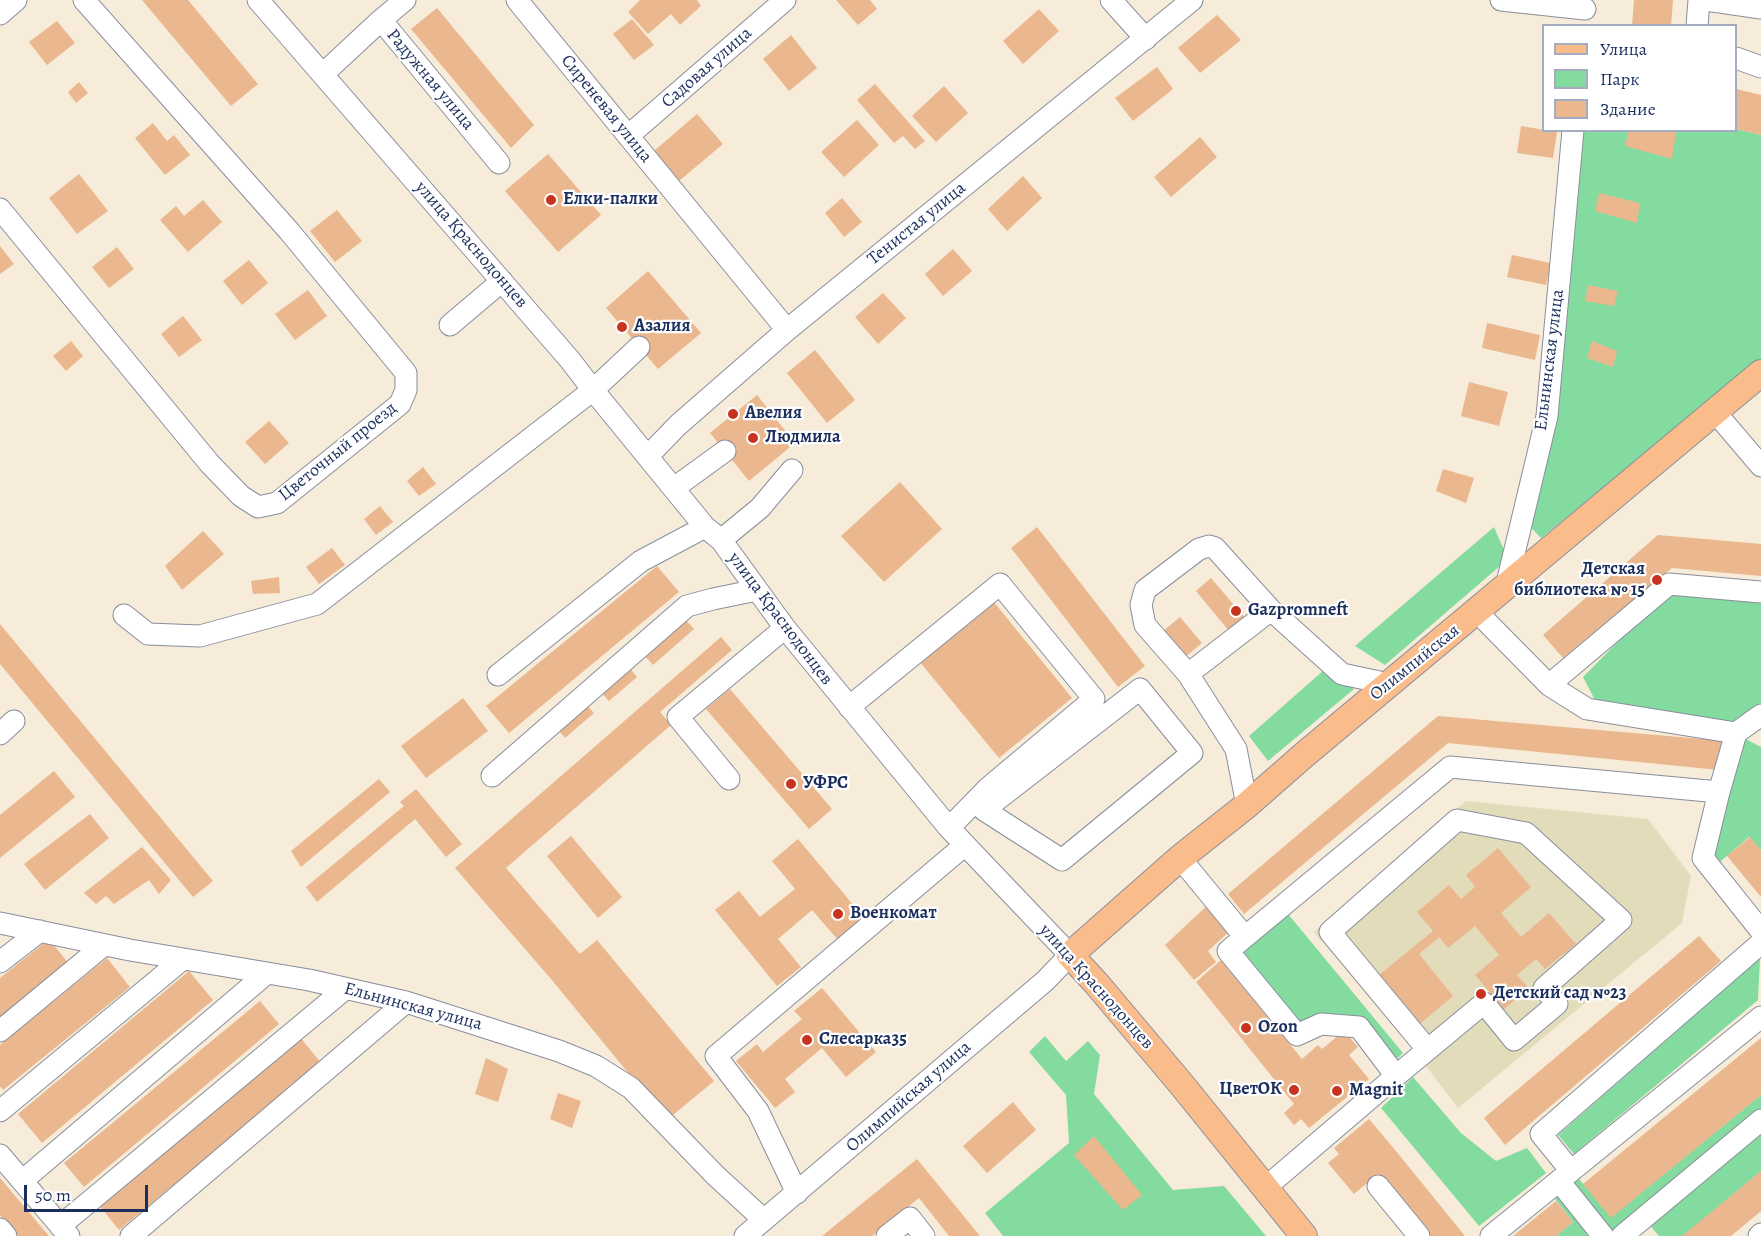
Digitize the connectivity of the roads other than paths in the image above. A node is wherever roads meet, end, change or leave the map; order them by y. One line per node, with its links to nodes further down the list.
1 (16, 0): 14 (street)
2 (84, 0): 24 (street, Цветочный проезд)
3 (258, 0): 20 (street, улица Краснодонцев)
4 (405, 0): 15 (street, Радужная улица)
5 (517, 0): 22 (street, Сиреневая улица)
6 (785, 0): 22 (street, Садовая улица)
7 (1111, 0): 17 (street)
8 (1192, 0): 17 (street, Тенистая улица)
9 (1501, 0): 13 (street)
10 (1699, 0): 16 (street)
11 (1706, 0): 12 (street)
12 (1761, 8)
13 (1585, 12)
14 (0, 14)
15 (381, 20): 20 (street); 23 (street, Радужная улица)
16 (1697, 24)
17 (1146, 39): 27 (street, Тенистая улица)
18 (1737, 58): 19 (street)
19 (1761, 67)
20 (323, 74): 25 (street, улица Краснодонцев)
21 (1573, 132): 38 (street, Ельнинская улица)
22 (628, 136): 27 (street, Сиреневая улица)
23 (500, 163)
24 (0, 209)
25 (502, 281): 26 (street); 30 (street, улица Краснодонцев)
26 (450, 325)
27 (787, 330): 33 (street, Тенистая улица)
28 (639, 347): 30 (street)
29 (1761, 373): 31 (main road, Олимпийская)
30 (592, 390): 33 (street, улица Краснодонцев); 43 (street)
31 (1715, 412): 34 (street); 38 (main road, Олимпийская)
32 (725, 451): 36 (street)
33 (648, 456): 36 (street, улица Краснодонцев)
34 (1761, 466)
35 (792, 470): 37 (street)
36 (674, 488): 37 (street, улица Краснодонцев)
37 (713, 533): 39 (street, улица Краснодонцев); 46 (street)
38 (1506, 587): 42 (main road, Олимпийская)
39 (757, 590): 44 (street, улица Краснодонцев); 52 (street)
40 (1761, 592): 48 (street)
41 (1271, 610): 45 (street); 45 (street); 47 (street)
42 (1477, 612): 47 (main road, Олимпийская); 48 (street)
43 (124, 615)
44 (785, 628): 49 (street, улица Краснодонцев); 53 (street)
45 (1188, 674): 55 (street)
46 (498, 675)
47 (1389, 684): 55 (main road, Олимпийская)
48 (1549, 685): 51 (street)
49 (849, 708): 57 (street, улица Краснодонцев); 57 (street)
50 (1761, 715): 51 (street)
51 (1736, 733): 54 (street)
52 (492, 776)
53 (729, 779)
54 (1719, 792): 62 (street); 63 (street)
55 (1247, 805): 59 (main road, Олимпийская)
56 (984, 810): 56 (street)
57 (949, 828): 58 (street, улица Краснодонцев)
58 (965, 845): 66 (street, улица Краснодонцев); 83 (street)
59 (1180, 858): 63 (street); 66 (main road, Олимпийская)
60 (0, 922): 61 (street, Ельнинская улица)
61 (40, 931): 65 (street, Ельнинская улица); 68 (street)
62 (1761, 931)
63 (1245, 937): 75 (street)
64 (1761, 943): 79 (street)
65 (104, 945): 67 (street, Ельнинская улица); 73 (street)
66 (1070, 956): 82 (main road, улица Краснодонцев); 83 (street, Олимпийская улица)
67 (183, 959): 69 (street, Ельнинская улица); 76 (street)
68 (0, 962)
69 (267, 973): 70 (street, Ельнинская улица); 80 (street)
70 (345, 989): 71 (street, Ельнинская улица); 87 (street)
71 (406, 1002): 84 (street, Ельнинская улица); 89 (street)
72 (1761, 1017): 79 (street)
73 (0, 1031)
74 (1427, 1050): 74 (street); 75 (street)
75 (1396, 1076): 82 (street)
76 (0, 1111)
77 (1761, 1120): 85 (street)
78 (0, 1155): 80 (street)
79 (1565, 1176): 95 (street); 96 (street)
80 (22, 1181): 87 (street)
81 (1378, 1186): 94 (street)
82 (1265, 1188): 93 (main road, улица Краснодонцев)
83 (797, 1193): 84 (street, Олимпийская улица)
84 (764, 1220): 90 (street, Олимпийская улица)
85 (1648, 1228): 97 (street)
86 (0, 1229): 88 (street)
87 (65, 1231)
88 (6, 1236)
89 (131, 1236)
90 (745, 1236)
91 (887, 1236): 92 (street)
92 (924, 1236)
93 (1304, 1236)
94 (1419, 1236)
95 (1491, 1236)
96 (1603, 1236)
97 (1622, 1236)

